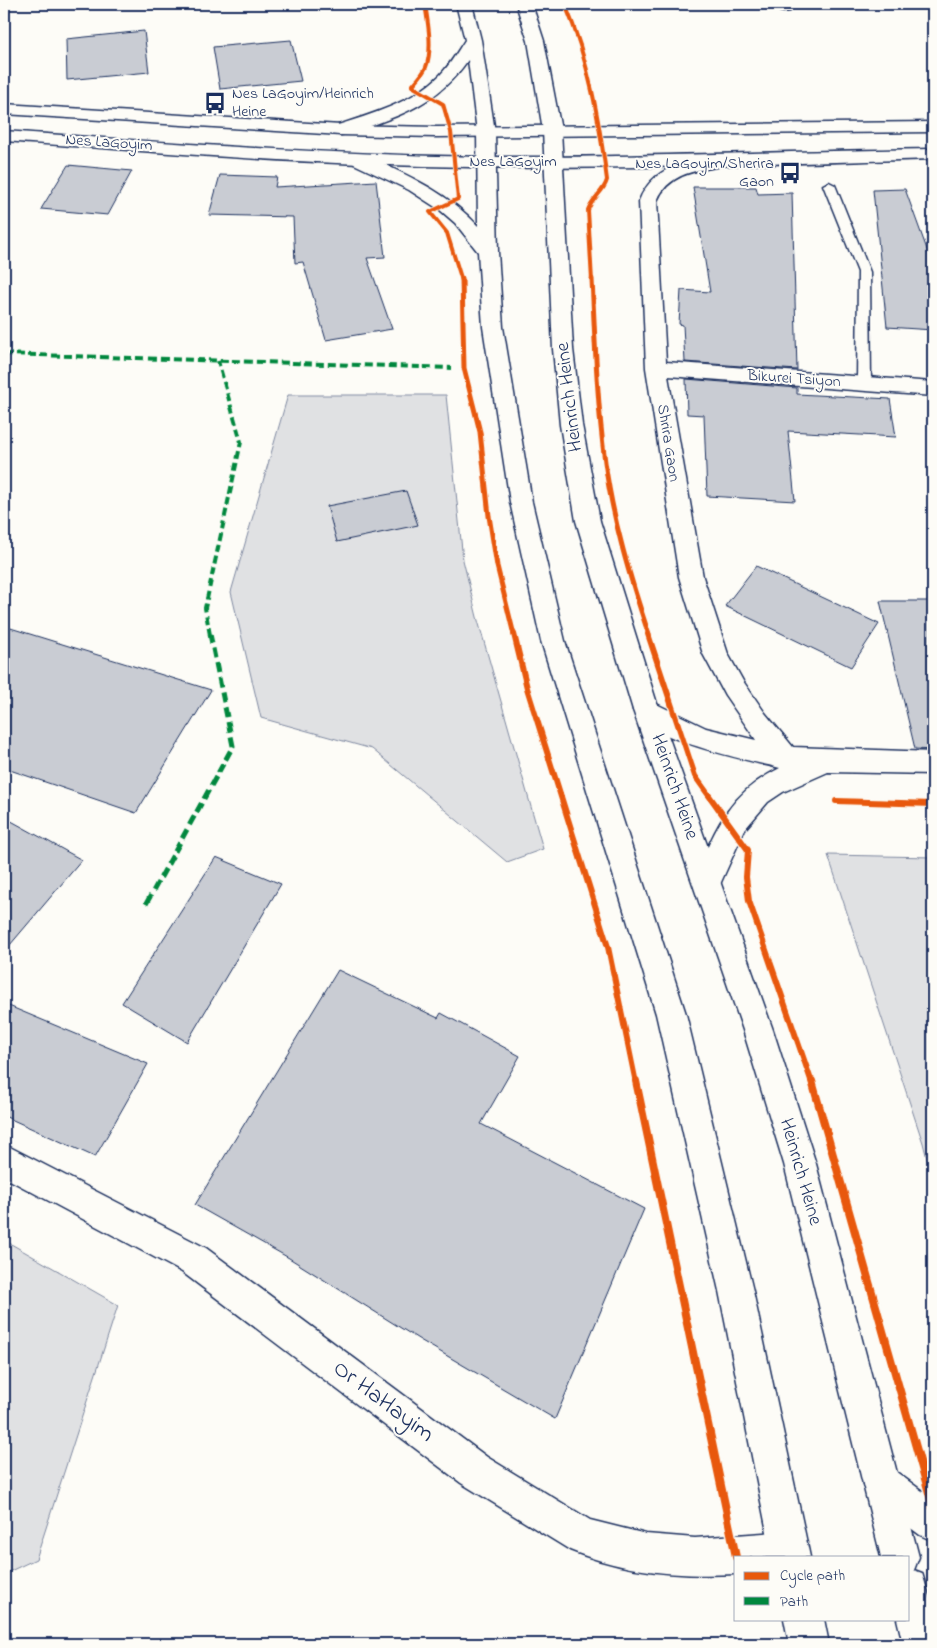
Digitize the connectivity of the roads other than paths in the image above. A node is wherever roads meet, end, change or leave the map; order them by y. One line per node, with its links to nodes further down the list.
1 (464, 4): 3 (street)
2 (524, 4): 7 (street, Heinrich Heine)
3 (473, 40): 6 (street); 8 (street)
4 (4, 109): 6 (street, Nes LaGoyim)
5 (933, 127): 7 (street, Nes LaGoyim)
6 (342, 130): 8 (street, Nes LaGoyim)
7 (552, 130): 8 (street, Nes LaGoyim); 14 (street, Heinrich Heine)
8 (486, 132): 13 (street)
9 (4, 136): 12 (street, Nes LaGoyim)
10 (933, 154): 11 (street, Nes LaGoyim)
11 (731, 159): 14 (street, Nes LaGoyim); 17 (street, Shrira Gaon)
12 (360, 160): 13 (street, Nes LaGoyim); 16 (street)
13 (487, 162): 14 (street, Nes LaGoyim); 16 (street)
14 (555, 162): 20 (street, Heinrich Heine)
15 (829, 185): 18 (lane)
16 (488, 252): 28 (street)
17 (656, 368): 18 (street, Bikurei Tsiyon); 21 (street, Shrira Gaon)
18 (864, 384): 19 (street, Bikurei Tsiyon)
19 (933, 389)
20 (646, 710): 21 (street); 24 (street, Heinrich Heine)
21 (786, 758): 22 (street)
22 (825, 761): 23 (street); 24 (street)
23 (933, 763)
24 (707, 882): 26 (street, Heinrich Heine)
25 (4, 1160): 28 (street, Or HaHayim)
26 (882, 1484): 27 (street); 29 (street, Heinrich Heine)
27 (933, 1522)
28 (790, 1553)
29 (900, 1556)
30 (910, 1595): 33 (street)
31 (804, 1620): 32 (street)
32 (809, 1644)
33 (923, 1644)

